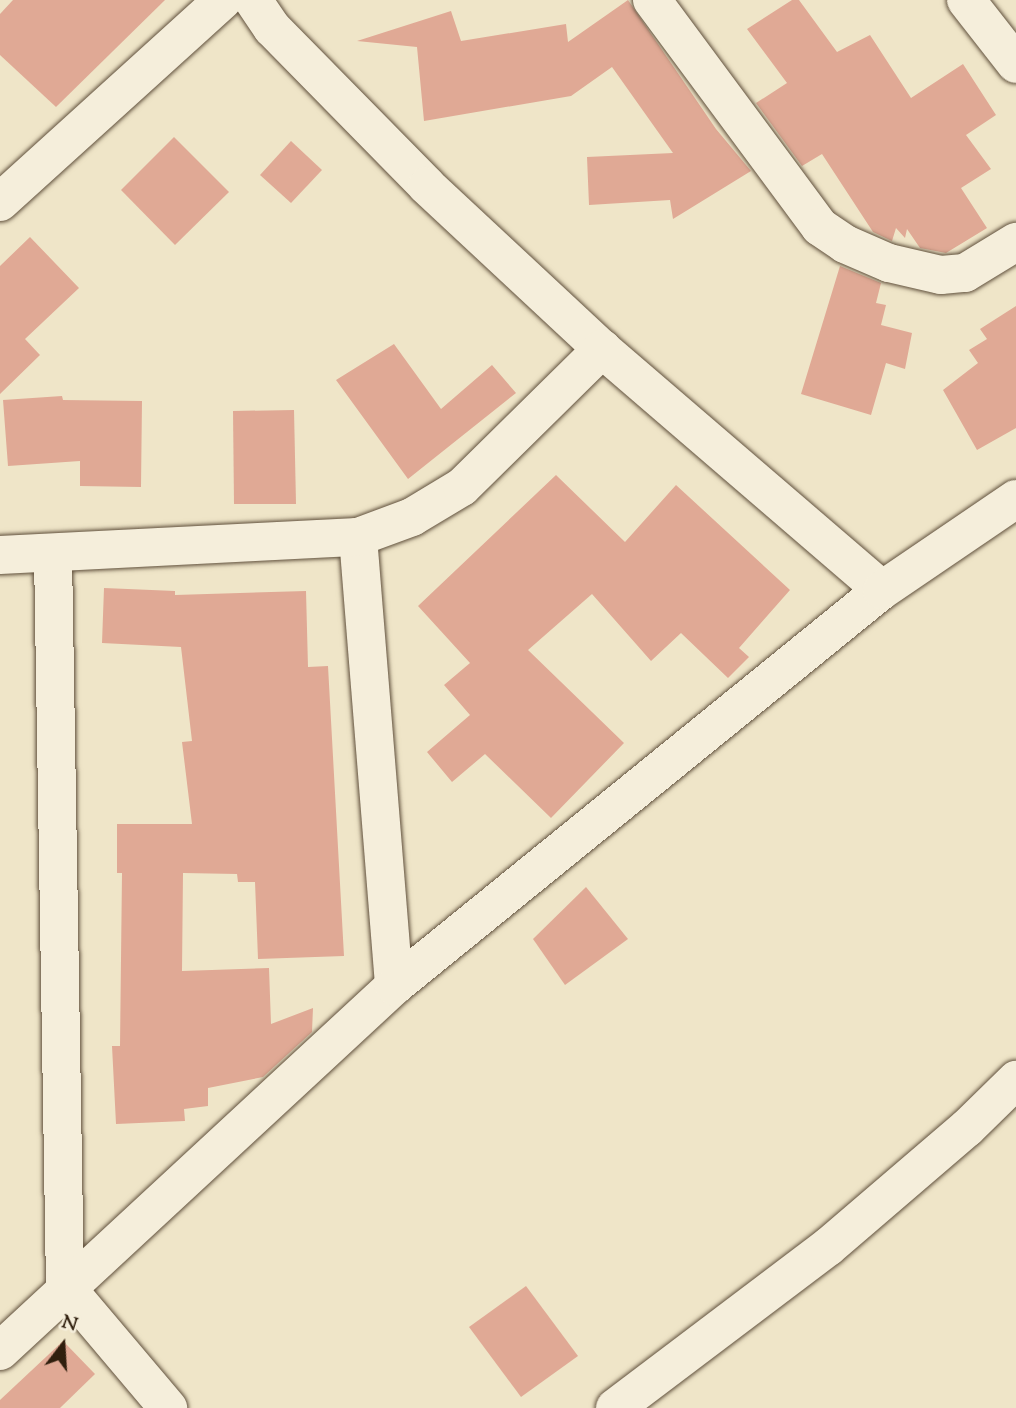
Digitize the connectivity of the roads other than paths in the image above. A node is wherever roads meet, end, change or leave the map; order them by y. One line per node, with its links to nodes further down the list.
1 (223, 0): 6 (street)
2 (253, 0): 8 (street)
3 (652, 0): 7 (street)
4 (966, 0): 5 (street)
5 (1016, 64)
6 (0, 202)
7 (1016, 242)
8 (602, 349): 10 (street); 13 (street)
9 (1016, 499): 13 (street)
10 (358, 537): 11 (street); 14 (street)
11 (54, 554): 12 (street); 16 (street)
12 (0, 555)
13 (882, 590): 14 (street)
14 (394, 986): 16 (street)
15 (1016, 1080): 19 (street)
16 (65, 1286): 17 (street); 18 (street)
17 (0, 1351)
18 (169, 1408)
19 (615, 1408)

